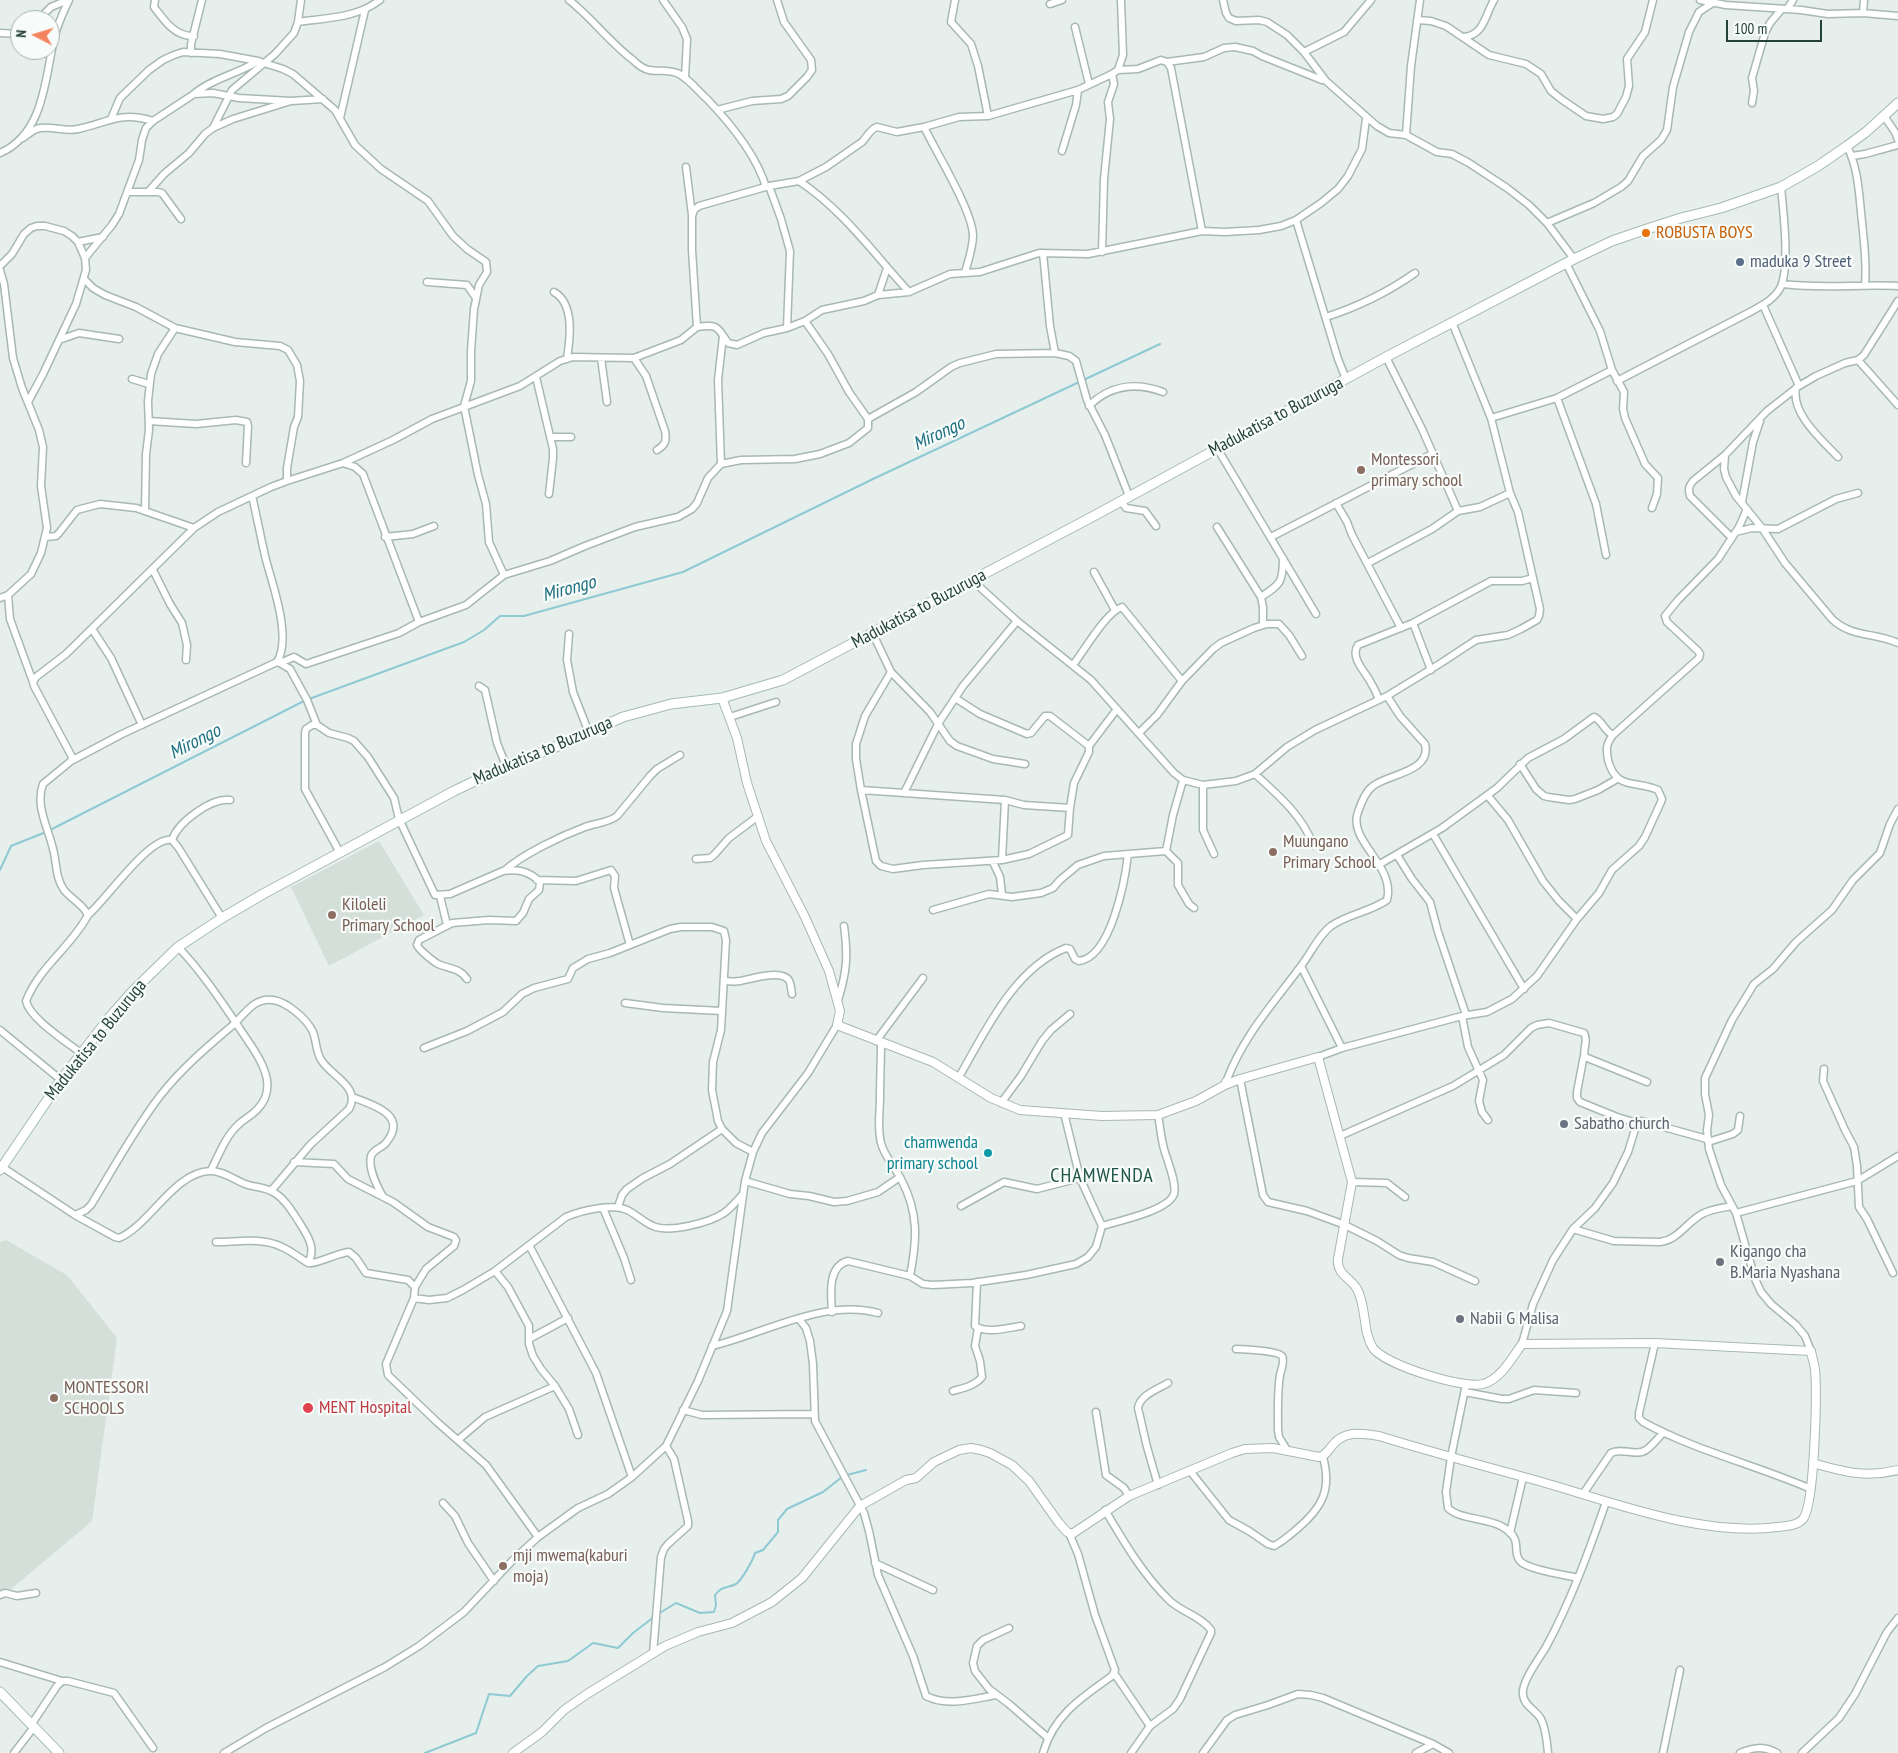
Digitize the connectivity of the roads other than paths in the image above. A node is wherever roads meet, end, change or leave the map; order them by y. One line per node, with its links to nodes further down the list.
1 (69, 0): 23 (street); 58 (street)
2 (155, 0): 30 (street)
3 (202, 0): 30 (street)
4 (301, 0): 28 (street)
5 (380, 0): 24 (street)
6 (569, 0): 38 (street)
7 (663, 0): 38 (street)
8 (777, 0): 48 (street)
9 (955, 0): 49 (street)
10 (1062, 0): 20 (street)
11 (1121, 0): 37 (street)
12 (1223, 0): 32 (street)
13 (1372, 0): 32 (street)
14 (1420, 0): 27 (street)
15 (1494, 0): 31 (street)
16 (1653, 0): 31 (street)
17 (1700, 0): 21 (street)
18 (1793, 0): 22 (street)
19 (1864, 0): 25 (street)
20 (1050, 4)
21 (1711, 4): 22 (street); 74 (street)
22 (1784, 9): 25 (street); 46 (street)
23 (48, 10)
24 (365, 10): 28 (street); 51 (street)
25 (1863, 12): 26 (street)
26 (1898, 16)
27 (1417, 20): 31 (street); 57 (street)
28 (298, 22): 36 (street)
29 (1075, 28): 40 (street)
30 (194, 36): 33 (street)
31 (1463, 38)
32 (1304, 52): 39 (street)
33 (191, 53): 34 (street); 52 (street)
34 (258, 61): 36 (street); 42 (street)
35 (1168, 62): 37 (street); 39 (street); 75 (street)
36 (265, 64): 43 (street); 44 (street)
37 (1115, 72): 40 (street); 78 (street)
38 (685, 78): 48 (street)
39 (1326, 81): 53 (street)
40 (1089, 84): 41 (street)
41 (1078, 90): 49 (street); 62 (street)
42 (194, 94): 43 (street); 54 (street)
43 (229, 97): 45 (street); 56 (street)
44 (323, 99): 45 (street); 51 (street)
45 (291, 101): 56 (street)
46 (1752, 103)
47 (1898, 103): 50 (main road, Madukatisa to Buzuruga)
48 (718, 110): 67 (street)
49 (988, 116): 55 (street)
50 (1884, 116): 59 (street); 61 (main road, Madukatisa to Buzuruga)
51 (340, 118): 95 (street)
52 (111, 119): 54 (street); 58 (street)
53 (1366, 119): 57 (street); 73 (street)
54 (153, 121): 69 (street)
55 (924, 127): 66 (street); 85 (street)
56 (213, 128): 70 (street)
57 (1406, 135): 74 (street)
58 (20, 139): 63 (street)
59 (1898, 140)
60 (1898, 145): 64 (street)
61 (1847, 146): 64 (street); 68 (main road, Madukatisa to Buzuruga)
62 (1062, 151)
63 (0, 152)
64 (1852, 156): 90 (street)
65 (686, 167): 71 (street)
66 (798, 181): 67 (street); 83 (street)
67 (768, 187): 71 (street); 103 (street)
68 (1780, 187): 81 (main road, Madukatisa to Buzuruga); 89 (street)
69 (128, 192): 70 (street); 76 (street)
70 (148, 192): 72 (street)
71 (692, 216): 101 (street)
72 (182, 219)
73 (1296, 220): 75 (street); 98 (street)
74 (1547, 223): 81 (street)
75 (1202, 231): 78 (street)
76 (103, 236): 77 (street); 80 (street)
77 (78, 242): 80 (street); 82 (street)
78 (1102, 252): 79 (street)
79 (1043, 253): 85 (street); 107 (street)
80 (86, 258): 87 (street)
81 (1570, 261): 100 (main road, Madukatisa to Buzuruga); 113 (street)
82 (0, 266)
83 (887, 268): 93 (street); 94 (street)
84 (0, 270): 122 (street)
85 (965, 273): 93 (street)
86 (1415, 273): 98 (street)
87 (84, 279): 102 (street); 106 (street)
88 (427, 282): 95 (street)
89 (1782, 284): 90 (street); 97 (street)
90 (1865, 285): 91 (street)
91 (1898, 286)
92 (554, 292): 111 (street)
93 (909, 292): 94 (street)
94 (878, 295): 99 (street)
95 (476, 299): 125 (street)
96 (1898, 301): 112 (street)
97 (1763, 305): 117 (street); 119 (street)
98 (1326, 317): 116 (street)
99 (805, 321): 103 (street); 129 (street)
100 (1452, 322): 108 (main road, Madukatisa to Buzuruga); 127 (street)
101 (697, 327): 104 (street); 110 (street)
102 (175, 328): 118 (street); 141 (street)
103 (787, 328): 104 (street)
104 (723, 336): 140 (street)
105 (119, 339): 106 (street)
106 (58, 340): 122 (street)
107 (1055, 353): 126 (street); 129 (street)
108 (1386, 357): 116 (main road, Madukatisa to Buzuruga); 135 (street)
109 (601, 358): 110 (street); 111 (street); 123 (street)
110 (634, 358): 134 (street)
111 (567, 359): 114 (street)
112 (1858, 360): 119 (street); 124 (street)
113 (1612, 370): 117 (street); 121 (street)
114 (536, 377): 125 (street); 131 (street)
115 (132, 379): 118 (street)
116 (1346, 379): 133 (main road, Madukatisa to Buzuruga)
117 (1617, 381): 149 (street)
118 (150, 384): 130 (street)
119 (1798, 387): 128 (street); 137 (street)
120 (1163, 392): 126 (street)
121 (1557, 398): 127 (street); 163 (street)
122 (28, 402): 159 (street)
123 (606, 402)
124 (1898, 405)
125 (464, 406): 139 (street); 168 (street)
126 (1089, 406): 146 (street)
127 (1492, 418): 142 (street)
128 (1761, 418): 136 (street); 147 (street)
129 (868, 419): 140 (street)
130 (149, 421): 138 (street); 151 (street)
131 (551, 437): 132 (street); 144 (street)
132 (571, 437)
133 (1217, 448): 146 (main road, Madukatisa to Buzuruga); 161 (street)
134 (657, 450)
135 (1432, 454): 148 (street); 152 (street)
136 (1725, 455): 147 (street); 162 (street)
137 (1838, 457)
138 (246, 463)
139 (343, 463): 141 (street); 160 (street)
140 (721, 464): 168 (street)
141 (287, 481): 145 (street)
142 (1510, 493): 152 (street); 169 (street)
143 (1858, 493): 157 (street)
144 (549, 494)
145 (252, 496): 156 (street); 187 (street)
146 (1125, 499): 154 (street); 170 (main road, Madukatisa to Buzuruga)
147 (1742, 502): 150 (street)
148 (1336, 503): 161 (street); 165 (street)
149 (1652, 508)
150 (1747, 509): 157 (street); 158 (street)
151 (145, 510): 156 (street); 159 (street)
152 (1458, 511): 165 (street)
153 (434, 526): 160 (street)
154 (1156, 526)
155 (1217, 527): 172 (street)
156 (194, 528): 166 (street)
157 (1762, 528): 158 (street); 184 (street)
158 (1736, 532): 162 (street)
159 (46, 537): 171 (street)
160 (385, 537): 177 (street)
161 (1271, 537): 164 (street)
162 (1732, 538): 206 (street)
163 (1606, 555)
164 (1283, 558): 172 (street); 175 (street)
165 (1368, 564): 180 (street)
166 (153, 570): 181 (street); 186 (street)
167 (1094, 572): 174 (street)
168 (504, 575): 177 (street)
169 (1533, 578): 178 (street); 189 (street)
170 (972, 580): 176 (street); 183 (main road, Madukatisa to Buzuruga)
171 (8, 595): 173 (street); 192 (street)
172 (1261, 596): 179 (street)
173 (0, 598)
174 (1116, 610): 188 (street); 191 (street)
175 (1316, 614)
176 (1017, 621): 188 (street); 196 (street)
177 (418, 622): 187 (street)
178 (1413, 623): 180 (street); 189 (street)
179 (1263, 625): 185 (street); 191 (street)
180 (1401, 628): 197 (street)
181 (92, 629): 192 (street); 203 (street)
182 (569, 634): 204 (street)
183 (873, 634): 190 (street); 195 (main road, Madukatisa to Buzuruga)
184 (1898, 643)
185 (1302, 656)
186 (186, 660)
187 (278, 663): 202 (street); 203 (street)
188 (1072, 666): 199 (street)
189 (1431, 670): 194 (street)
190 (891, 672): 201 (street); 217 (street)
191 (1182, 681): 205 (street)
192 (33, 682): 209 (street)
193 (479, 686): 212 (street)
194 (1387, 696): 197 (street); 237 (street)
195 (722, 698): 200 (street); 204 (main road, Madukatisa to Buzuruga)
196 (955, 698): 201 (street); 207 (street)
197 (1379, 700): 213 (street)
198 (776, 702): 200 (street)
199 (1117, 709): 205 (street); 207 (street)
200 (730, 717): 224 (street)
201 (938, 724): 210 (street); 218 (street)
202 (317, 725): 225 (street); 229 (street)
203 (142, 726): 209 (street)
204 (589, 733): 212 (main road, Madukatisa to Buzuruga)
205 (1139, 733): 215 (street)
206 (1613, 735): 211 (street); 214 (street)
207 (1089, 746): 222 (street)
208 (680, 755): 238 (street)
209 (72, 761): 244 (street)
210 (1025, 764)
211 (1520, 764): 214 (street); 219 (street)
212 (506, 766): 225 (main road, Madukatisa to Buzuruga)
213 (1255, 774): 216 (street); 228 (street)
214 (1618, 779): 246 (street)
215 (1183, 780): 216 (street); 230 (street)
216 (1203, 785): 232 (street)
217 (861, 790): 218 (street); 236 (street)
218 (904, 793): 221 (street)
219 (1488, 796): 226 (street); 246 (street)
220 (230, 800): 227 (street)
221 (1005, 800): 222 (street); 235 (street)
222 (1070, 808): 235 (street)
223 (1898, 809): 287 (street)
224 (757, 817): 234 (street); 257 (street)
225 (399, 819): 229 (main road, Madukatisa to Buzuruga); 241 (street)
226 (1434, 834): 233 (street); 255 (street)
227 (172, 840): 244 (street); 245 (street)
228 (1313, 845)
229 (340, 851): 245 (main road, Madukatisa to Buzuruga)
230 (1166, 851): 231 (street); 242 (street)
231 (1128, 854): 240 (street); 273 (street)
232 (1214, 854)
233 (1397, 855): 237 (street); 261 (street)
234 (696, 860)
235 (1002, 860): 236 (street)
236 (993, 862): 240 (street)
237 (1380, 864): 251 (street)
238 (503, 872): 239 (street); 241 (street)
239 (537, 880): 247 (street); 249 (street)
240 (1002, 894): 243 (street)
241 (440, 896): 247 (street)
242 (1194, 908)
243 (933, 910)
244 (88, 915): 268 (street)
245 (222, 918): 250 (main road, Madukatisa to Buzuruga)
246 (1577, 919): 255 (street)
247 (447, 925): 253 (street)
248 (844, 926): 257 (street)
249 (630, 945): 254 (street); 266 (street)
250 (178, 947): 262 (street); 268 (main road, Madukatisa to Buzuruga)
251 (1301, 966): 267 (street); 277 (street)
252 (923, 978): 265 (street)
253 (467, 979)
254 (724, 981): 256 (street); 259 (street)
255 (1524, 989): 261 (street)
256 (792, 994)
257 (838, 1000): 263 (street)
258 (625, 1003): 259 (street)
259 (722, 1011): 285 (street)
260 (1070, 1014): 279 (street)
261 (1464, 1016): 267 (street); 272 (street)
262 (235, 1022): 278 (street); 292 (street); 307 (street)
263 (837, 1025): 265 (street); 288 (street)
264 (0, 1030): 275 (street)
265 (879, 1042): 273 (street); 293 (street)
266 (424, 1048)
267 (1342, 1048): 270 (street)
268 (82, 1054): 275 (main road, Madukatisa to Buzuruga)
269 (1584, 1055): 272 (street); 276 (street); 284 (street)
270 (1318, 1057): 274 (street); 286 (street)
271 (1824, 1069): 295 (street)
272 (1479, 1071): 283 (street); 286 (street)
273 (959, 1077): 279 (street)
274 (1240, 1079): 277 (street); 308 (street)
275 (61, 1080): 291 (main road, Madukatisa to Buzuruga)
276 (1647, 1082)
277 (1226, 1083): 281 (street)
278 (352, 1097): 290 (street); 300 (street)
279 (1001, 1103): 280 (street)
280 (1064, 1113): 281 (street); 294 (street)
281 (1158, 1115): 309 (street)
282 (1740, 1116): 287 (street)
283 (1488, 1120)
284 (1637, 1123): 287 (street); 310 (street)
285 (722, 1130): 288 (street); 304 (street)
286 (1340, 1136): 297 (street)
287 (1708, 1141): 303 (street)
288 (753, 1152): 296 (street)
289 (1898, 1156): 295 (street)
290 (294, 1162): 298 (street); 300 (street)
291 (1, 1168): 307 (street)
292 (210, 1170): 298 (street); 307 (street)
293 (900, 1177): 296 (street); 316 (street)
294 (1080, 1178): 302 (street); 309 (street)
295 (1857, 1180): 306 (street); 315 (street)
296 (745, 1181): 299 (street)
297 (1352, 1182): 301 (street); 308 (street)
298 (271, 1191): 313 (street)
299 (744, 1194): 304 (street); 331 (street)
300 (383, 1197): 320 (street)
301 (1405, 1197)
302 (961, 1206)
303 (1732, 1206): 306 (street); 310 (street)
304 (618, 1207): 305 (street)
305 (603, 1208): 312 (street); 317 (street)
306 (1736, 1213): 333 (street)
307 (75, 1215)
308 (1345, 1225): 318 (street); 336 (street)
309 (1102, 1226): 319 (street)
310 (1574, 1229): 330 (street)
311 (216, 1242): 313 (street)
312 (529, 1245): 314 (street); 324 (street)
313 (308, 1263): 320 (street)
314 (495, 1271): 321 (street); 328 (street)
315 (1892, 1274)
316 (910, 1276): 319 (street); 322 (street)
317 (631, 1280)
318 (1475, 1281)
319 (977, 1282): 327 (street)
320 (415, 1287): 321 (street)
321 (414, 1298): 344 (street)
322 (832, 1312): 323 (street); 325 (street)
323 (878, 1313)
324 (568, 1318): 328 (street); 352 (street)
325 (800, 1319): 331 (street); 341 (street)
326 (1021, 1326): 327 (street)
327 (978, 1328): 337 (street)
328 (529, 1339): 335 (street)
329 (1655, 1342): 330 (street); 333 (street); 342 (street)
330 (1522, 1344): 336 (street)
331 (712, 1346): 339 (street)
332 (1236, 1348): 346 (street)
333 (1811, 1351): 349 (street)
334 (1168, 1383): 354 (street)
335 (555, 1386): 343 (street); 344 (street)
336 (1466, 1388): 338 (street); 348 (street)
337 (953, 1391)
338 (1576, 1393)
339 (683, 1410): 341 (street); 345 (street)
340 (1096, 1412): 357 (street)
341 (814, 1414): 360 (street)
342 (1663, 1433): 355 (street); 356 (street)
343 (578, 1435)
344 (458, 1440): 364 (street)
345 (666, 1446): 352 (street); 373 (street)
346 (1287, 1450): 347 (street); 351 (street)
347 (1323, 1457): 348 (street); 351 (street)
348 (1451, 1458): 353 (street); 362 (street)
349 (1813, 1463): 350 (street); 355 (street)
350 (1898, 1470)
351 (1190, 1471): 354 (street)
352 (632, 1477): 364 (street)
353 (1523, 1477): 356 (street); 362 (street)
354 (1158, 1485): 357 (street)
355 (1811, 1489): 358 (street)
356 (1583, 1494): 358 (street)
357 (1129, 1496): 361 (street)
358 (1606, 1502): 366 (street)
359 (443, 1503): 367 (street)
360 (860, 1506): 363 (street); 365 (street); 373 (street)
361 (1105, 1510): 363 (street); 381 (street)
362 (1510, 1532): 366 (street)
363 (1069, 1533): 376 (street)
364 (538, 1537): 367 (street)
365 (875, 1563): 368 (street); 379 (street)
366 (1578, 1578): 394 (street)
367 (494, 1581): 387 (street)
368 (933, 1590)
369 (36, 1593): 370 (street)
370 (0, 1595)
371 (1898, 1618): 398 (street)
372 (1009, 1628): 379 (street)
373 (653, 1654): 388 (street)
374 (0, 1662): 377 (street)
375 (1680, 1670): 395 (street)
376 (1114, 1674): 381 (street); 382 (street)
377 (62, 1681): 380 (street); 384 (street)
378 (0, 1692): 380 (main road)
379 (996, 1695): 382 (street)
380 (32, 1726): 385 (street); 386 (main road)
381 (1150, 1726): 390 (street)
382 (1047, 1737): 389 (street)
383 (1433, 1744): 391 (street); 392 (street); 393 (street)
384 (153, 1748)
385 (14, 1753)
386 (59, 1753)
387 (224, 1753)
388 (513, 1753)
389 (1043, 1753)
390 (1131, 1753)
391 (1203, 1753)
392 (1416, 1753)
393 (1449, 1753)
394 (1548, 1753)
395 (1663, 1753)
396 (1740, 1753): 397 (street)
397 (1777, 1753)
398 (1802, 1753)

